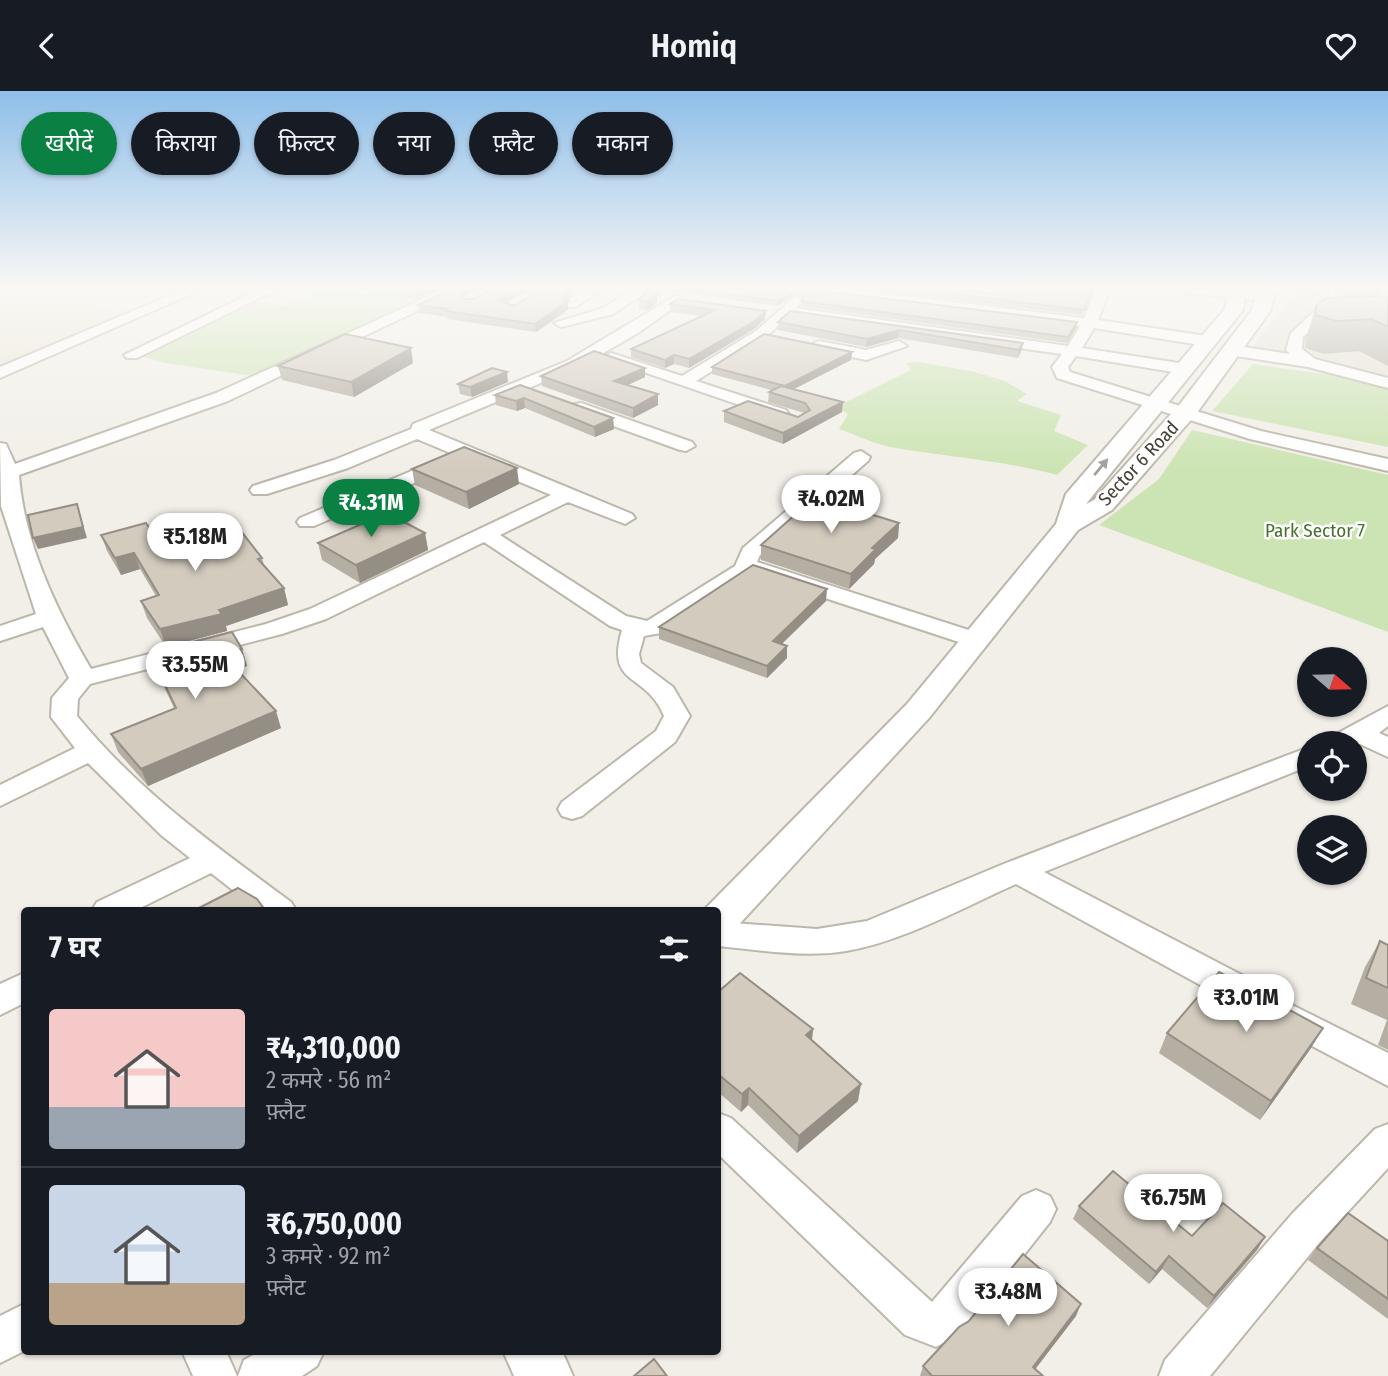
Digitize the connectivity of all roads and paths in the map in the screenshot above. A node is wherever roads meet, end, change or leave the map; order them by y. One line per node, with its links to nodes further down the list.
1 (56, 349): 17 (street)
2 (145, 349): 14 (street)
3 (326, 349): 30 (street)
4 (601, 349): 13 (street)
5 (743, 349): 18 (street)
6 (835, 349): 7 (street)
7 (891, 349)
8 (1061, 349): 12 (street)
9 (1201, 349): 16 (street, Sector 6 Road)
10 (1295, 349): 15 (street)
11 (1230, 350): 15 (street); 22 (street, Sector 6 Road)
12 (1074, 351): 16 (street); 21 (street)
13 (594, 353): 18 (street); 20 (street)
14 (132, 355)
15 (1309, 362): 19 (street)
16 (1185, 369): 21 (street, Sector 6 Road)
17 (0, 373)
18 (685, 381): 23 (street)
19 (1388, 383)
20 (523, 387): 24 (street); 25 (street)
21 (1156, 401): 22 (street); 36 (street, Sector 6 Road, one-way to 21)
22 (1185, 412): 29 (street); 36 (street, Sector 6 Road)
23 (798, 420)
24 (419, 432): 27 (street); 31 (street)
25 (686, 446)
26 (0, 448): 30 (street)
27 (466, 453): 32 (street); 35 (street)
28 (861, 457): 38 (street)
29 (1388, 465)
30 (9, 472): 33 (street)
31 (260, 490)
32 (568, 494): 34 (street); 37 (street)
33 (5, 508): 39 (street)
34 (625, 518)
35 (307, 522)
36 (1069, 525): 42 (street)
37 (485, 534): 40 (street); 43 (street)
38 (748, 568): 40 (street); 42 (street)
39 (49, 617): 41 (street); 43 (street)
40 (634, 628): 51 (street)
41 (0, 634)
42 (976, 640): 56 (street)
43 (81, 679): 48 (street)
44 (1388, 714): 45 (street)
45 (1361, 731)
46 (1367, 743): 47 (street)
47 (1388, 748)
48 (91, 751): 50 (street); 52 (street)
49 (1297, 761): 53 (street)
50 (0, 797)
51 (572, 809)
52 (214, 859): 54 (street); 55 (street)
53 (1017, 870): 57 (street); 60 (street)
54 (114, 907)
55 (276, 907)
56 (721, 918)
57 (721, 935)
58 (21, 988): 59 (street)
59 (0, 1001)
60 (1388, 1071)
61 (721, 1134): 63 (street)
62 (1388, 1141): 72 (street)
63 (1036, 1209)
64 (21, 1328): 65 (street)
65 (0, 1341)
66 (206, 1355): 69 (street)
67 (295, 1355): 70 (street)
68 (533, 1355): 71 (street)
69 (215, 1376)
70 (260, 1376)
71 (545, 1376)
72 (1181, 1376)

